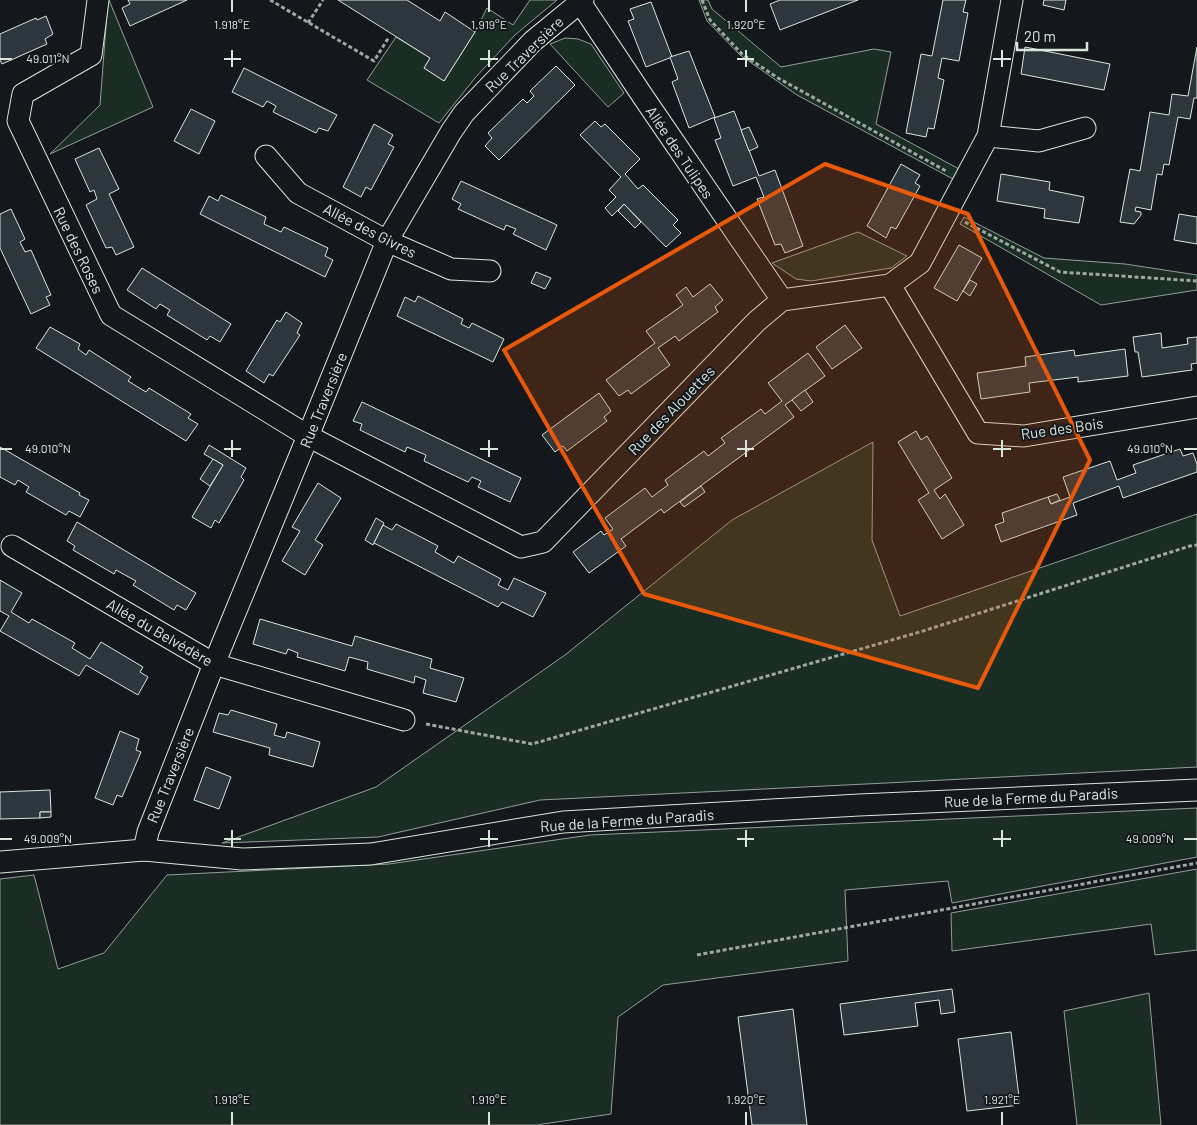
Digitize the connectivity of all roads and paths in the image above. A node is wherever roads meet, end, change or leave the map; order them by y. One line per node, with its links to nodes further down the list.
1 (98, 0): 20 (street, Rue des Roses)
2 (270, 0): 7 (path)
3 (323, 0): 7 (path)
4 (702, 0): 12 (path)
5 (1012, 0): 10 (street)
6 (581, 1): 14 (street, Rue Traversière); 18 (street, Allée des Tulipes)
7 (308, 23): 8 (path)
8 (389, 37)
9 (1085, 128): 10 (street)
10 (988, 136): 12 (street)
11 (266, 156): 14 (street, Allée des Givres)
12 (964, 181): 13 (street)
13 (947, 213): 16 (path); 17 (street)
14 (387, 241): 15 (street, Allée des Givres); 20 (street, Rue Traversière)
15 (490, 271)
16 (1197, 281)
17 (890, 285): 18 (street); 19 (street, Rue des Bois)
18 (782, 300): 20 (street, Rue des Alouettes)
19 (1197, 407)
20 (308, 436): 23 (street, Rue Traversière)
21 (1197, 545): 24 (path)
22 (12, 546): 23 (street, Allée du Belvédère)
23 (214, 664): 24 (street, Allée du Belvédère); 26 (street, Rue Traversière)
24 (404, 720)
25 (1197, 790): 26 (street, Rue de la Ferme du Paradis)
26 (144, 850): 27 (street, Rue de la Ferme du Paradis)
27 (0, 862)
28 (1197, 863): 29 (path)
29 (697, 955)

